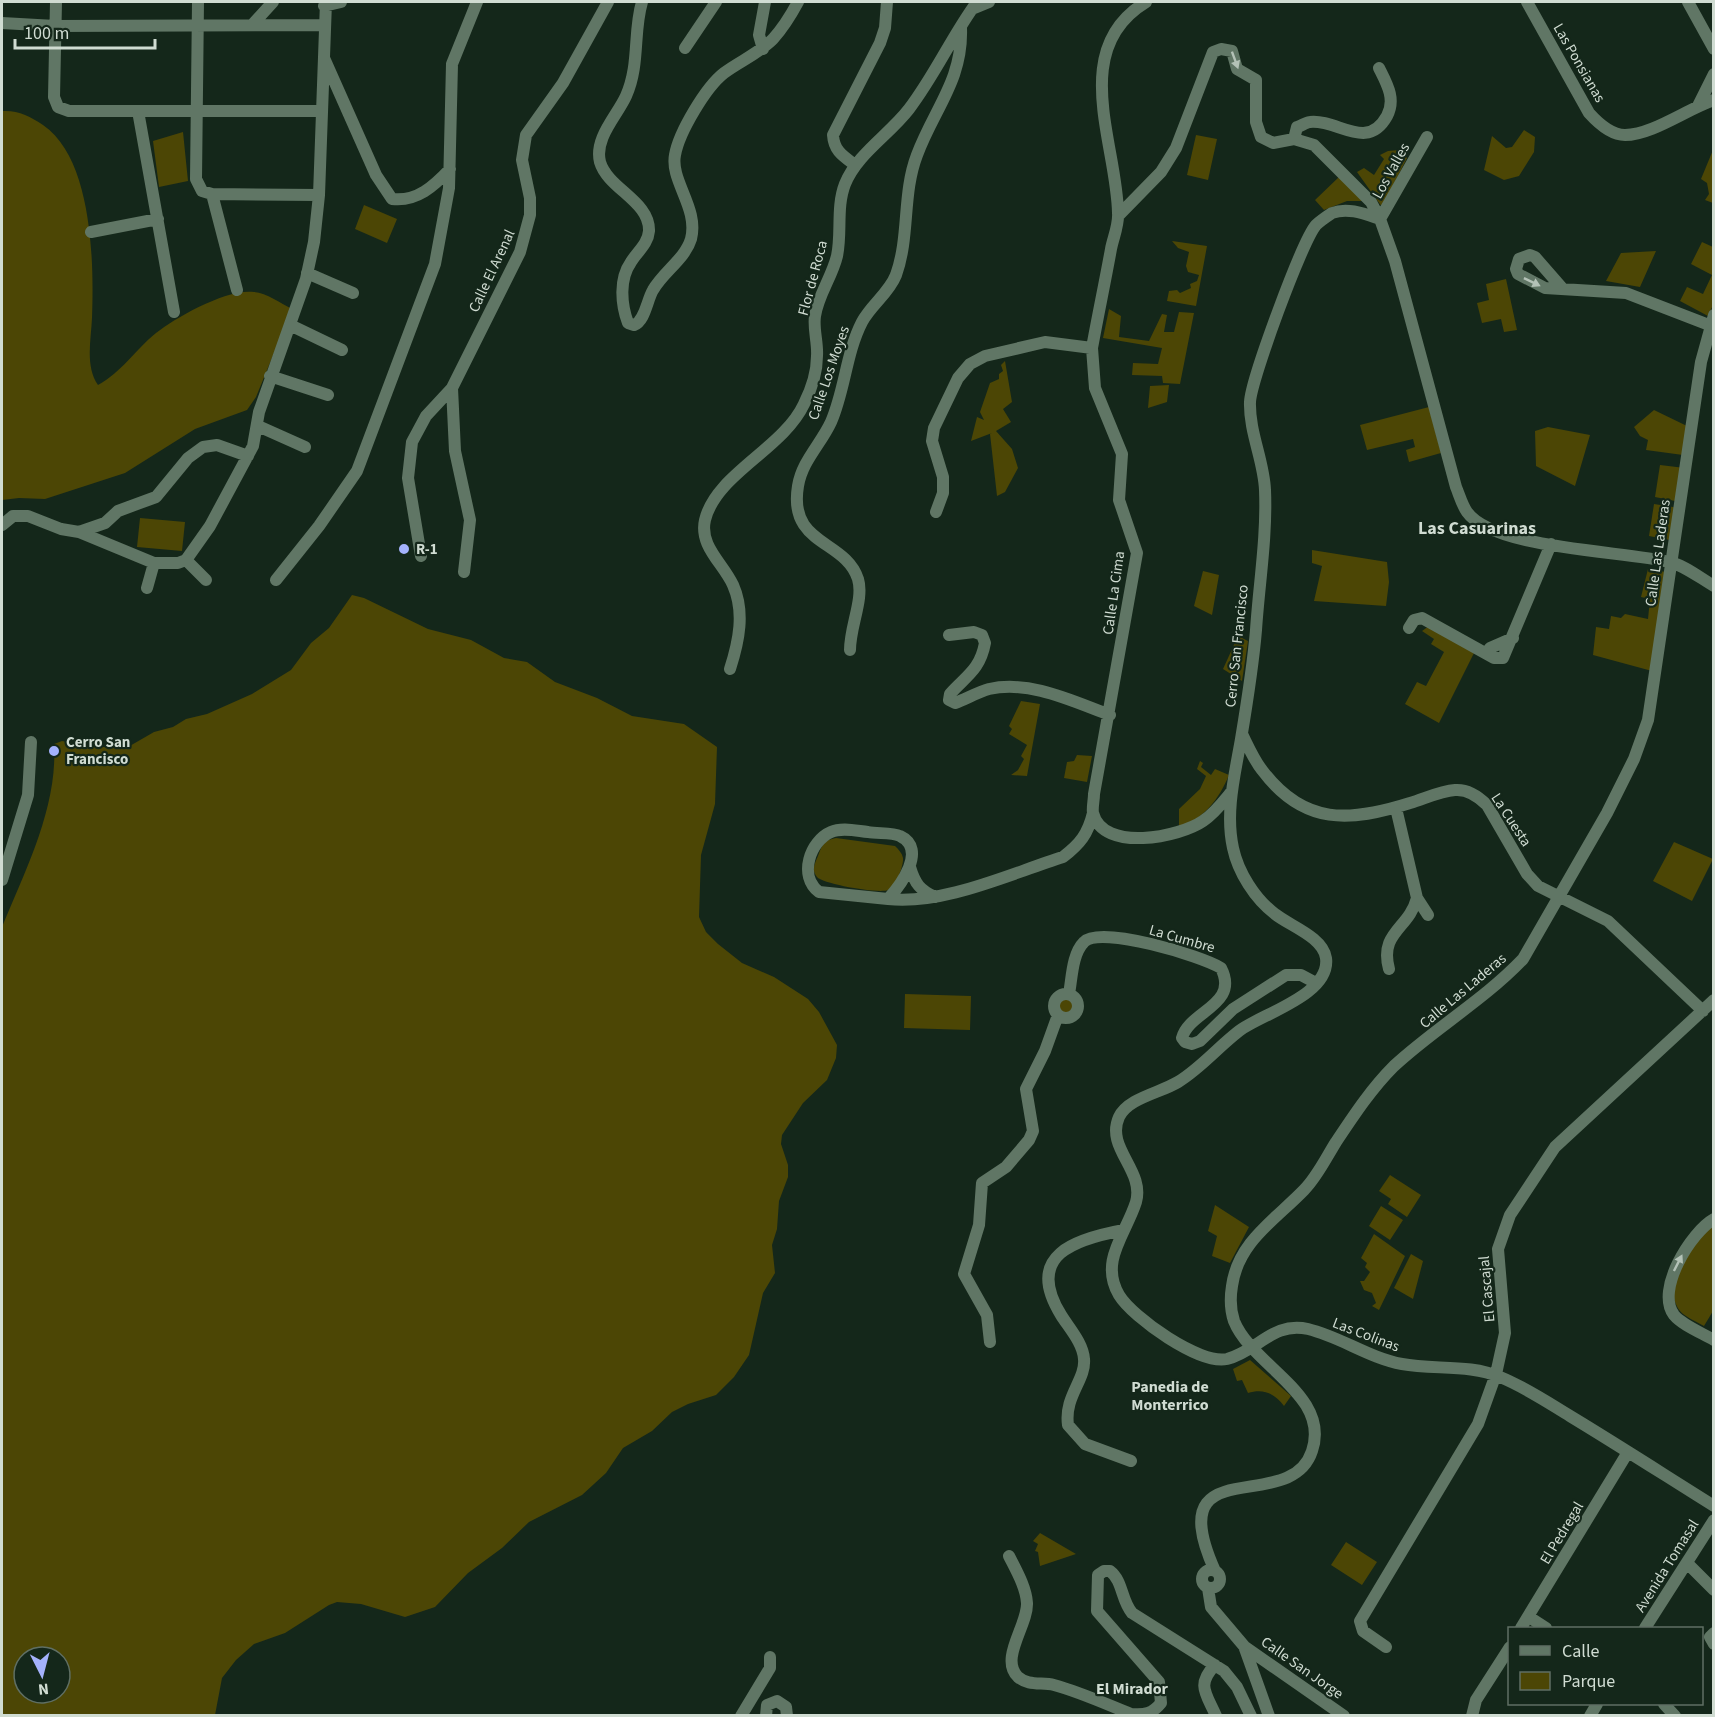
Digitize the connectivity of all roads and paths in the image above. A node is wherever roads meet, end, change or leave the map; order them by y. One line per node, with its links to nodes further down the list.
1 (56, 2): 20 (street)
2 (198, 2): 21 (street)
3 (273, 2): 22 (street)
4 (341, 2): 16 (street)
5 (477, 2): 39 (street)
6 (608, 2): 56 (street, Calle El Arenal)
7 (642, 2): 26 (street)
8 (716, 2): 25 (street)
9 (765, 2): 26 (street)
10 (798, 2): 26 (street)
11 (887, 2): 38 (street)
12 (989, 2): 17 (street, Calle Los Moyes)
13 (1146, 2): 18 (street)
14 (1527, 2): 32 (street, Las Ponsianas)
15 (1688, 2): 27 (street)
16 (325, 4): 23 (street)
17 (974, 5): 24 (street, Calle Los Moyes)
18 (1129, 8): 42 (street, Calle La Cima)
19 (2, 23): 20 (street)
20 (55, 26): 21 (street); 33 (street)
21 (198, 26): 22 (street); 34 (street)
22 (252, 26): 23 (street)
23 (323, 26): 28 (street)
24 (961, 27): 38 (street, Flor de Roca); 76 (street, Calle Los Moyes)
25 (685, 48)
26 (763, 49)
27 (1713, 50)
28 (322, 54): 35 (street); 39 (street)
29 (1379, 68): 37 (street)
30 (1713, 74): 32 (street)
31 (1713, 100): 32 (street, Las Ponsianas)
32 (1698, 106)
33 (138, 111): 34 (street); 43 (street)
34 (197, 111): 35 (street); 40 (street)
35 (321, 111): 41 (street)
36 (1427, 137): 44 (street, Los Valles)
37 (1294, 139): 42 (street, one-way to 37); 44 (street)
38 (855, 165): 77 (street, Flor de Roca)
39 (450, 169): 71 (street)
40 (212, 194): 41 (street); 48 (street)
41 (319, 195): 46 (street)
42 (1119, 215): 53 (street, Calle La Cima)
43 (158, 219): 45 (street); 50 (street)
44 (1380, 219): 64 (street); 79 (street, Cerro San Francisco)
45 (91, 232)
46 (308, 273): 49 (street); 52 (street)
47 (1562, 288): 51 (street)
48 (237, 290)
49 (353, 293)
50 (174, 312)
51 (1711, 320): 67 (street, Calle Las Laderas)
52 (290, 325): 54 (street); 55 (street)
53 (1092, 348): 61 (street); 78 (street, Calle La Cima)
54 (342, 350)
55 (270, 376): 57 (street); 58 (street)
56 (452, 388): 65 (street, Calle El Arenal); 69 (street)
57 (328, 395)
58 (258, 426): 59 (street); 60 (street)
59 (305, 447)
60 (248, 456): 63 (street); 66 (street)
61 (936, 513)
62 (2, 525): 63 (street)
63 (79, 532): 68 (street)
64 (1551, 544): 67 (street); 74 (street)
65 (421, 556)
66 (186, 560): 68 (street); 70 (street)
67 (1672, 562): 72 (street); 89 (street, Calle Las Laderas)
68 (154, 563): 73 (street)
69 (464, 572)
70 (206, 580)
71 (276, 580)
72 (1713, 586)
73 (147, 588)
74 (1409, 628)
75 (949, 635): 78 (street)
76 (850, 650)
77 (730, 669)
78 (1110, 715): 85 (street, Calle La Cima)
79 (1242, 734): 81 (street, La Cuesta); 82 (street, Cerro San Francisco)
80 (31, 742): 87 (street)
81 (1260, 768): 82 (street); 84 (street, La Cuesta)
82 (1235, 775): 83 (street, Cerro San Francisco)
83 (1232, 790): 85 (street); 94 (street, Cerro San Francisco)
84 (1396, 807): 89 (street, La Cuesta); 90 (street)
85 (1093, 813): 88 (street, Calle La Cima)
86 (910, 867): 88 (street); 91 (street); 91 (street)
87 (2, 880)
88 (935, 897): 91 (street, Calle La Cima)
89 (1560, 897): 97 (street, La Cuesta); 103 (street, Calle Las Laderas)
90 (1417, 898): 92 (street); 93 (street)
91 (888, 899)
92 (1428, 915)
93 (1389, 969)
94 (1316, 983): 95 (street, La Cumbre); 100 (street)
95 (1069, 994): 98 (street); 98 (street)
96 (1713, 1000): 97 (street, El Cascajal)
97 (1703, 1011): 104 (street, El Cascajal)
98 (1058, 1015): 102 (street)
99 (1713, 1219): 101 (street, one-way to 99)
100 (1124, 1230): 103 (street, Las Colinas); 106 (street)
101 (1713, 1340)
102 (990, 1341)
103 (1250, 1348): 104 (street, Las Colinas); 121 (street, Calle Las Laderas)
104 (1496, 1374): 105 (street, Las Colinas); 122 (street, El Cascajal)
105 (1628, 1452): 107 (street, Las Colinas); 115 (street, El Pedregal)
106 (1131, 1461)
107 (1708, 1499): 108 (street, Las Colinas)
108 (1713, 1506)
109 (1713, 1520): 111 (street, Avenida Tomasal)
110 (1713, 1539): 111 (street)
111 (1700, 1543): 113 (street, Avenida Tomasal)
112 (1009, 1556): 125 (street)
113 (1687, 1563): 114 (street); 118 (street, Avenida Tomasal)
114 (1713, 1590)
115 (1528, 1617): 116 (street, El Pedregal); 117 (street)
116 (1522, 1627)
117 (1543, 1627)
118 (1646, 1627)
119 (1713, 1633): 120 (street)
120 (1713, 1644)
121 (1244, 1646): 131 (street); 132 (street, Calle San Jorge)
122 (1386, 1647)
123 (1508, 1649): 133 (street)
124 (770, 1657): 126 (street)
125 (1215, 1665): 129 (street); 130 (street)
126 (741, 1716)
127 (766, 1716): 128 (street)
128 (787, 1716)
129 (1216, 1716)
130 (1251, 1716)
131 (1269, 1716)
132 (1344, 1716)
133 (1472, 1716)

